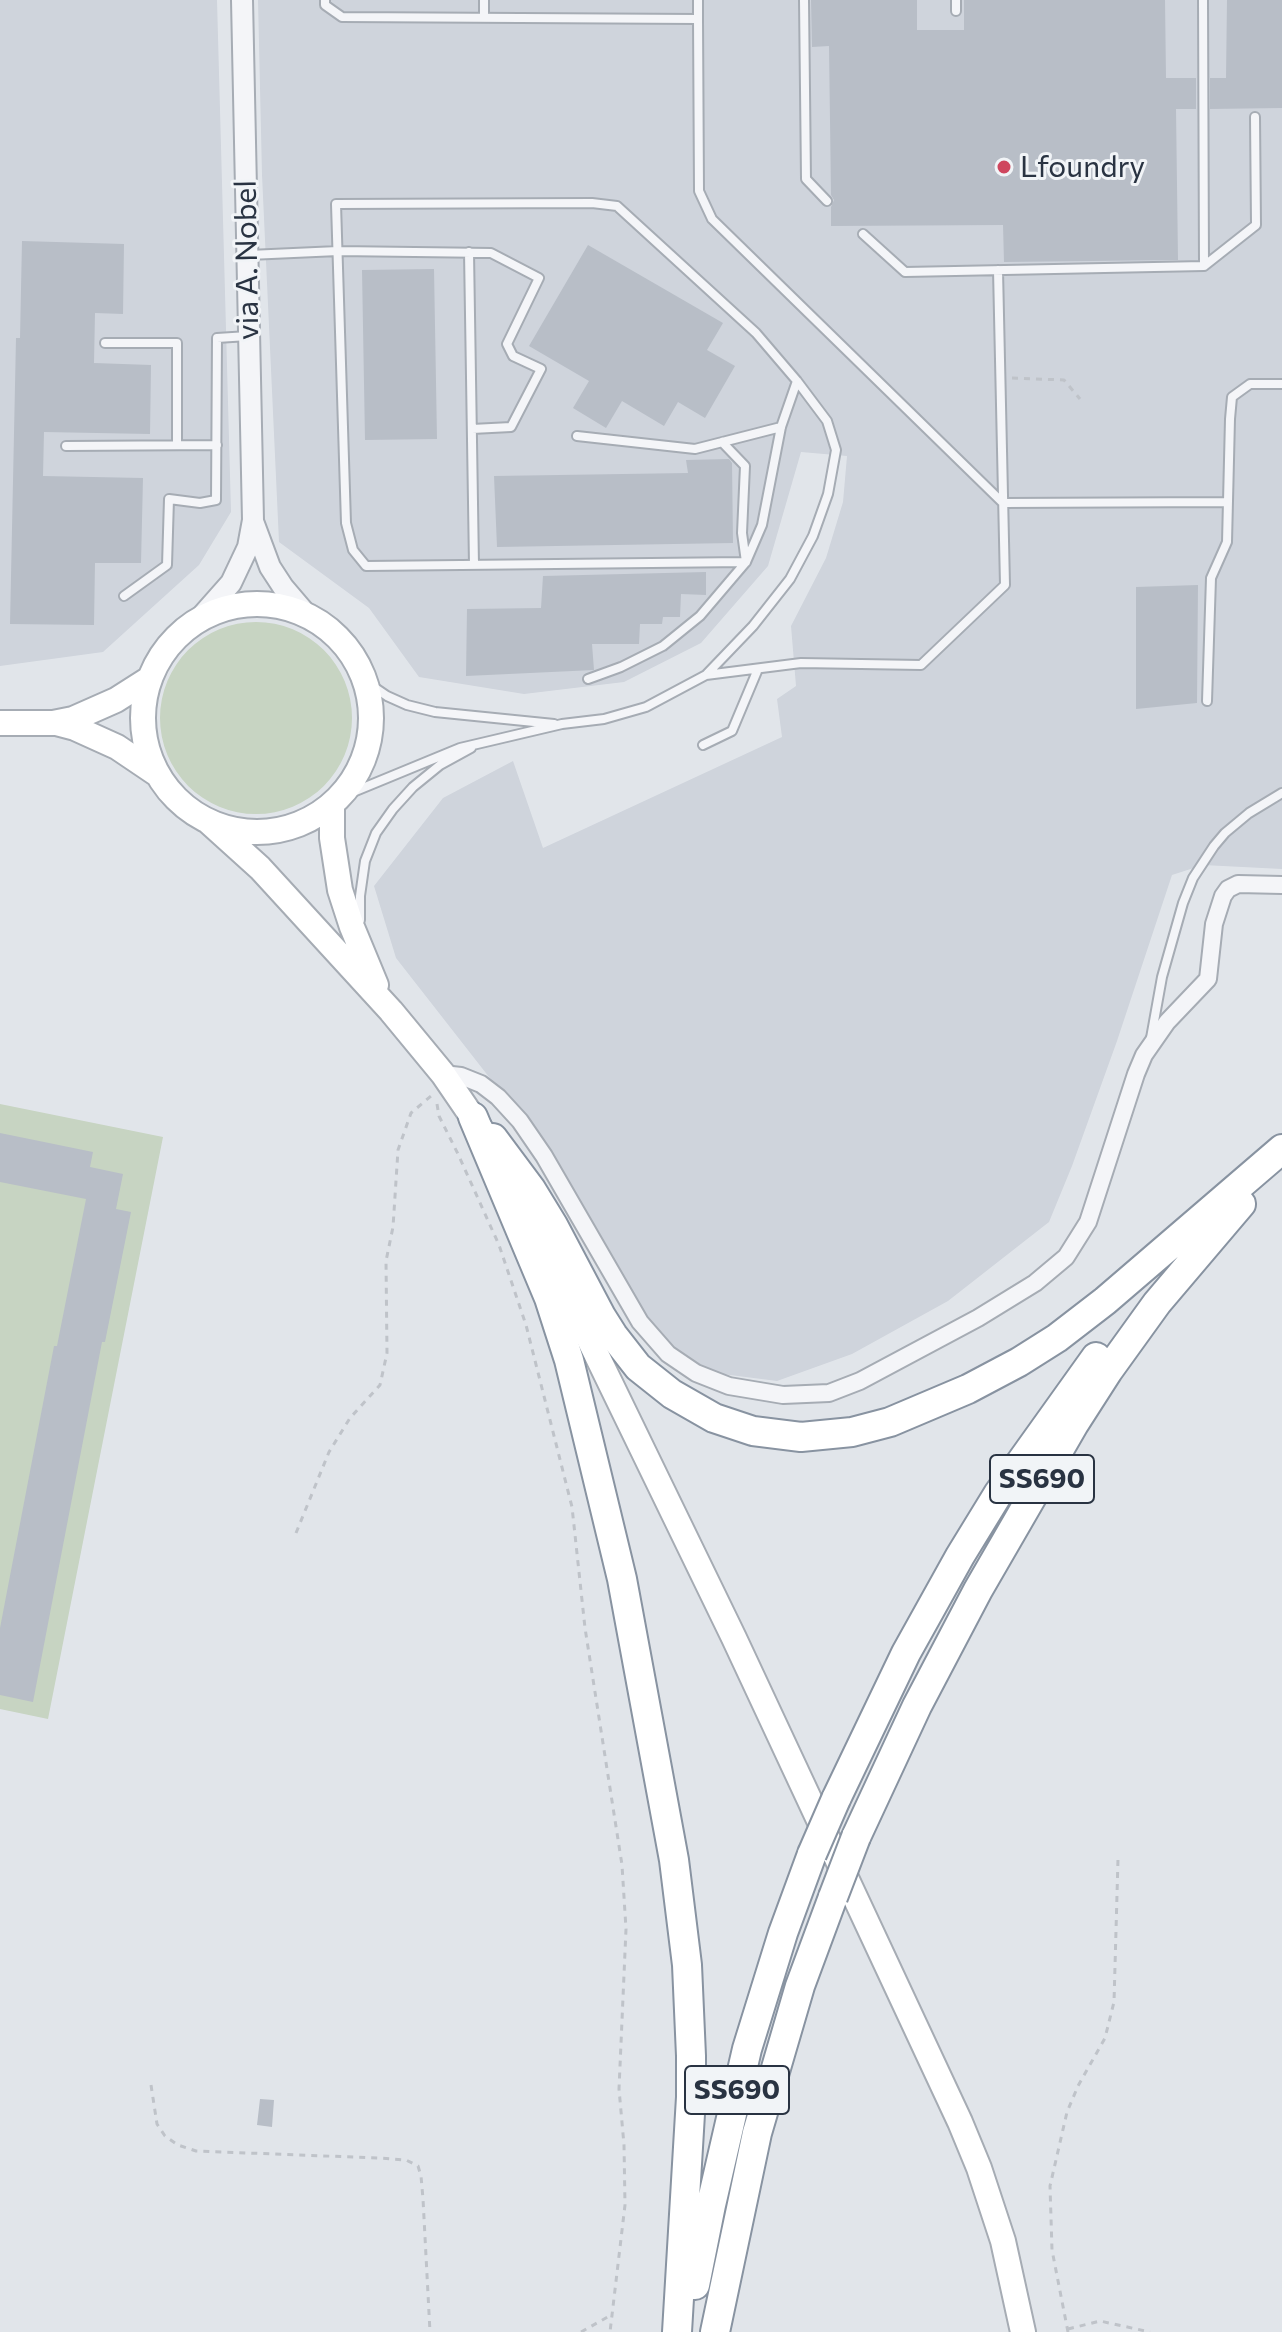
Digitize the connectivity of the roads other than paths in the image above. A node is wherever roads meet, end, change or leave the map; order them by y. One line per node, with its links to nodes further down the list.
1 (242, 0): 16 (street, via A. Nobel)
2 (325, 0): 9 (lane)
3 (484, 0): 9 (lane)
4 (698, 0): 10 (lane)
5 (804, 0): 12 (lane)
6 (956, 0): 8 (lane)
7 (1203, 0): 17 (lane)
8 (956, 11)
9 (484, 18): 10 (lane)
10 (698, 19): 31 (lane)
11 (1255, 117): 17 (lane)
12 (827, 201)
13 (863, 234): 18 (lane)
14 (338, 251): 15 (lane); 16 (lane); 21 (lane); 34 (lane)
15 (469, 252): 24 (lane); 24 (lane)
16 (247, 255): 19 (street, via A. Nobel)
17 (1204, 266): 18 (lane)
18 (998, 270): 31 (lane)
19 (249, 335): 28 (lane); 32 (street, via A. Nobel)
20 (105, 343): 27 (lane)
21 (797, 381): 23 (lane); 39 (lane)
22 (1282, 384): 30 (lane)
23 (781, 427): 26 (lane); 33 (lane)
24 (472, 429): 34 (lane)
25 (577, 436): 26 (lane)
26 (722, 442): 33 (lane)
27 (177, 445): 28 (lane); 29 (lane)
28 (217, 445): 35 (lane)
29 (66, 446)
30 (1228, 502): 31 (lane); 43 (lane)
31 (1003, 503): 38 (lane)
32 (253, 520): 36 (street); 37 (street)
33 (746, 562): 34 (lane); 41 (lane)
34 (474, 565)
35 (124, 596)
36 (306, 614): 37 (main road); 42 (main road)
37 (200, 618): 40 (main road)
38 (758, 669): 39 (lane); 48 (lane)
39 (706, 675): 46 (lane)
40 (149, 679): 45 (main road); 49 (main road)
41 (588, 679)
42 (365, 681): 46 (lane); 51 (main road)
43 (1207, 701)
44 (0, 723): 45 (main road)
45 (53, 723): 49 (main road)
46 (562, 724): 47 (lane)
47 (480, 743): 51 (lane); 54 (lane)
48 (703, 745)
49 (157, 774): 52 (main road)
50 (1282, 793): 56 (lane)
51 (336, 801): 52 (main road); 54 (main road)
52 (208, 821): 55 (main road)
53 (1282, 885): 56 (street)
54 (364, 961): 55 (main road)
55 (391, 1011): 57 (main road)
56 (1150, 1044): 57 (street)
57 (443, 1074): 58 (main road)
58 (473, 1117): 59 (highway); 60 (highway); 63 (main road)
59 (1282, 1153): 61 (highway, SS690, bridge); 62 (highway, SS690, bridge)
60 (677, 2332)
61 (687, 2332)
62 (718, 2332)
63 (1023, 2332)

